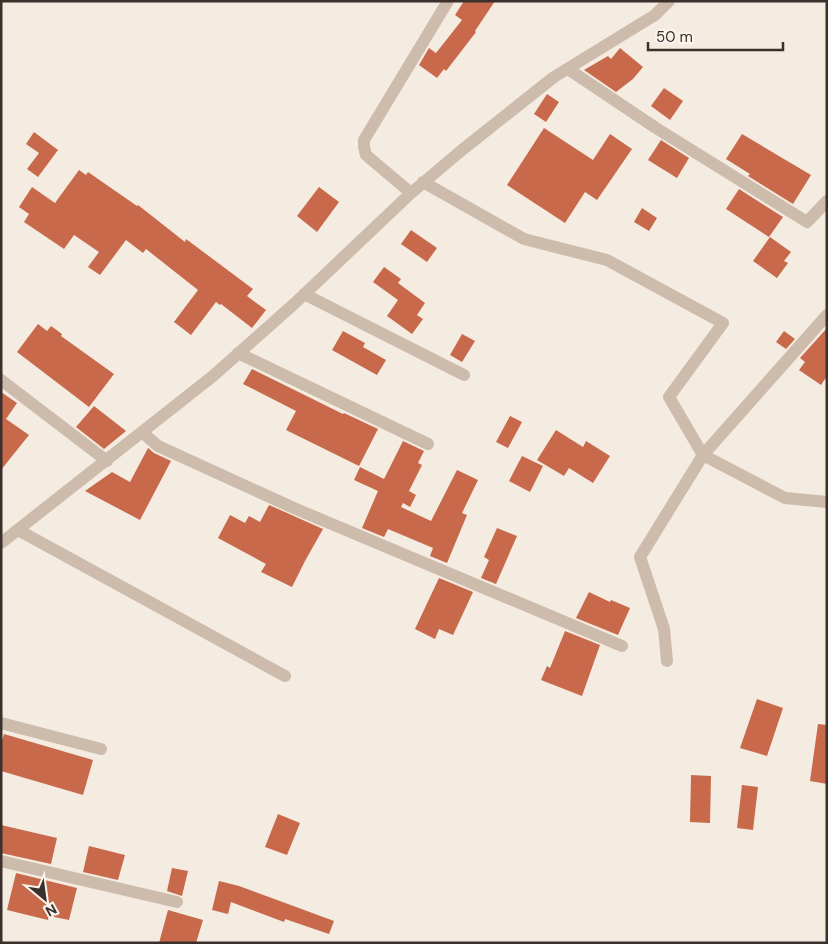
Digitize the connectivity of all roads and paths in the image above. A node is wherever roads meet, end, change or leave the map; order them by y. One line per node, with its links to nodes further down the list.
1 (448, 1): 5 (street)
2 (669, 1): 3 (street)
3 (568, 69): 4 (street); 6 (street)
4 (423, 182): 5 (street); 14 (street)
5 (411, 193): 7 (street)
6 (827, 201)
7 (304, 294): 9 (street); 10 (street)
8 (827, 315): 14 (street)
9 (238, 354): 12 (street); 13 (street)
10 (464, 375)
11 (1, 380): 15 (street)
12 (143, 433): 15 (street); 19 (street)
13 (428, 444)
14 (704, 455): 16 (street); 20 (street)
15 (107, 461): 17 (street)
16 (827, 502)
17 (18, 530): 18 (street); 21 (street)
18 (1, 543)
19 (622, 646)
20 (667, 661)
21 (285, 676)
22 (1, 724): 23 (street)
23 (102, 749)
24 (1, 861): 25 (street)
25 (177, 902)

